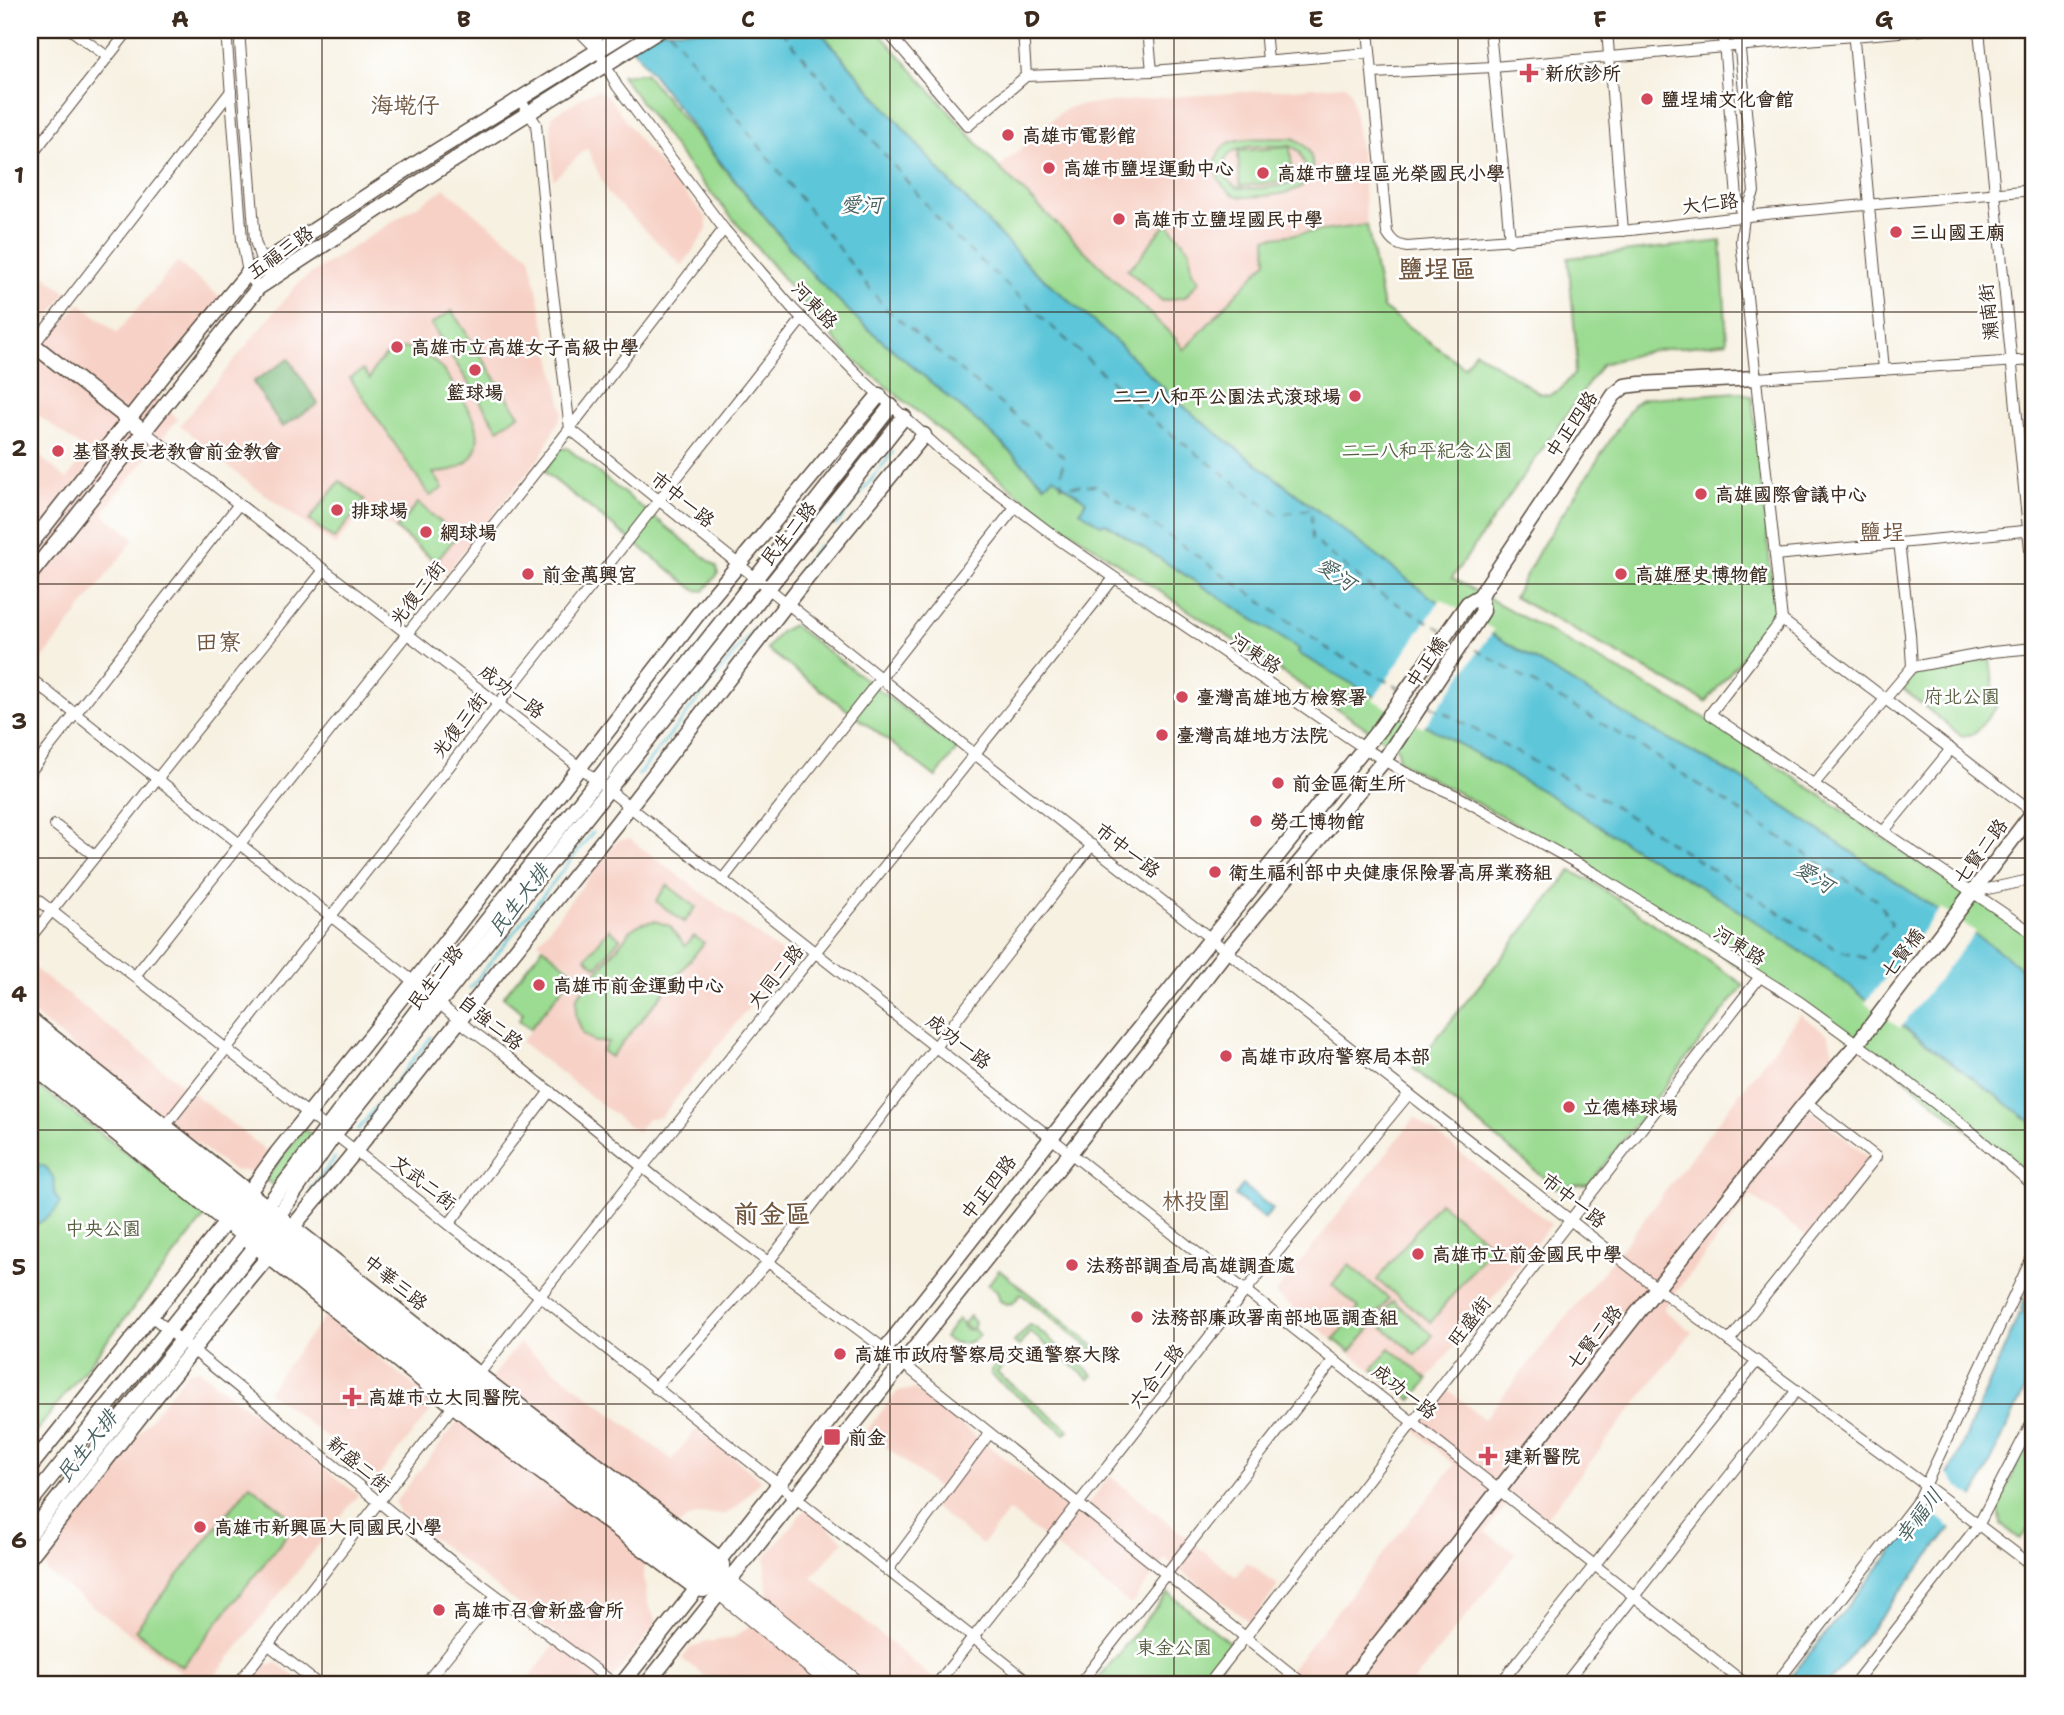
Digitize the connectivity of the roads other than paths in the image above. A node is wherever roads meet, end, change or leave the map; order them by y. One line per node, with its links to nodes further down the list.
1 (72, 30): 25 (street)
2 (130, 30): 25 (street)
3 (226, 30): 33 (street)
4 (239, 30): 44 (street)
5 (578, 30): 23 (street)
6 (596, 30): 23 (street)
7 (660, 30): 28 (street, 五福三路)
8 (886, 30): 32 (street)
9 (1023, 30): 32 (street)
10 (1149, 30): 30 (street)
11 (1265, 30): 27 (street)
12 (1368, 30): 24 (street)
13 (1490, 30): 29 (street)
14 (1607, 30): 26 (street)
15 (1723, 30): 22 (street)
16 (1738, 30): 21 (street)
17 (1922, 30): 20 (street)
18 (1979, 30): 38 (street, 瀨南街)
19 (627, 32): 23 (street, 五福三路)
20 (1853, 33): 21 (street); 39 (street)
21 (1740, 46): 22 (street); 40 (street)
22 (1725, 47): 26 (street); 40 (street)
23 (598, 50): 28 (street, 河東路); 34 (street, 五福三路)
24 (1370, 53): 27 (street); 31 (street)
25 (108, 57): 36 (street)
26 (1608, 57): 29 (street); 42 (street)
27 (1268, 61): 30 (street)
28 (606, 65): 35 (street, 五福三路); 41 (street, 河東路)
29 (1493, 67): 31 (street); 43 (street)
30 (1152, 71): 32 (street)
31 (1373, 73): 43 (street, 大仁路)
32 (1026, 76)
33 (231, 91): 45 (street); 49 (street)
34 (519, 98): 35 (street); 44 (street, 五福三路)
35 (528, 113): 46 (street, 五福三路); 58 (street)
36 (30, 156)
37 (2034, 190): 38 (street, 大仁路)
38 (1994, 195): 39 (street, 大仁路); 51 (street, 瀨南街)
39 (1868, 206): 40 (street, 大仁路); 52 (street)
40 (1744, 217): 42 (street, 大仁路); 53 (street)
41 (724, 229): 48 (street, 河東路); 58 (street, 光復二街)
42 (1623, 231): 43 (street, 大仁路)
43 (1510, 241)
44 (262, 262): 45 (street, 五福三路); 46 (street)
45 (248, 273): 47 (street); 57 (street, 五福三路)
46 (272, 278): 47 (street, 五福三路)
47 (258, 288): 59 (street, 五福三路)
48 (803, 319): 54 (street, 河東路); 61 (street, 光復三街)
49 (31, 345): 57 (street)
50 (2034, 360): 51 (street)
51 (2011, 363): 52 (street); 64 (street, 瀨南街)
52 (1884, 370): 53 (street)
53 (1756, 378): 67 (street); 75 (street, 中正四路)
54 (879, 395): 55 (street, 河東路); 68 (street)
55 (891, 406): 56 (street, 河東路); 72 (street, 民生二路)
56 (904, 417): 60 (street, 河東路); 73 (street, 民生二路)
57 (130, 420): 59 (street); 66 (street, 五福三路)
58 (570, 429): 61 (street, 市中一路); 79 (street, 光復二街)
59 (144, 431): 62 (street, 成功一路); 70 (street, 五福三路)
60 (924, 435): 63 (street, 河東路); 76 (street)
61 (659, 501): 68 (street, 市中一路); 85 (street, 光復三街)
62 (239, 505): 69 (street, 成功一路); 86 (street)
63 (1016, 506): 71 (street, 河東路); 82 (street)
64 (2031, 530): 65 (street); 74 (street, 瀨南街)
65 (1899, 542): 67 (street); 81 (street)
66 (30, 545)
67 (1775, 555): 78 (street)
68 (738, 565): 72 (street, 市中一路); 92 (street)
69 (324, 570): 79 (street, 成功一路); 94 (street)
70 (30, 575)
71 (1114, 578): 88 (street, 河東路); 90 (street, 大同二路)
72 (755, 579): 73 (street, 市中一路); 95 (street, 民生二路)
73 (767, 589): 76 (street, 市中一路); 97 (street, 民生二路)
74 (2034, 590)
75 (1480, 596): 77 (street, 中正四路); 91 (street, 中正橋)
76 (787, 604): 82 (street, 市中一路); 98 (street)
77 (1463, 610): 87 (street, 中正橋)
78 (1782, 620): 84 (street); 96 (street)
79 (407, 634): 85 (street, 成功一路); 103 (street, 光復二街)
80 (2034, 648): 81 (street)
81 (1912, 667): 84 (street)
82 (881, 677): 90 (street, 市中一路); 107 (street)
83 (30, 678): 86 (street, 自強二路)
84 (1884, 697): 89 (street); 96 (street)
85 (498, 704): 92 (street, 成功一路); 112 (street, 光復三街)
86 (75, 714): 93 (street); 94 (street, 自強二路)
87 (1389, 717): 88 (street, 中正四路)
88 (1364, 748): 91 (street, 河東路); 115 (street, 中正四路)
89 (1951, 749): 99 (street); 101 (street)
90 (976, 755): 104 (street, 市中一路); 117 (street, 大同二路)
91 (1385, 759): 116 (street); 119 (street, 河東路)
92 (579, 768): 95 (street, 成功一路); 120 (street)
93 (30, 772)
94 (157, 778): 103 (street, 自強二路); 105 (street)
95 (595, 781): 97 (street, 成功一路); 121 (street, 民生二路)
96 (1814, 784): 101 (street)
97 (608, 791): 98 (street, 成功一路); 121 (street, 民生二路)
98 (628, 807): 107 (street, 成功一路); 124 (street)
99 (2034, 812): 102 (street); 108 (street, 七賢二路)
100 (55, 825): 105 (street)
101 (1884, 831): 108 (street)
102 (2034, 840)
103 (240, 844): 112 (street, 自強二路); 118 (street, 光復二街)
104 (1092, 845): 115 (street, 市中一路); 127 (street)
105 (95, 856): 110 (street)
106 (2034, 878): 108 (street)
107 (722, 880): 117 (street, 成功一路)
108 (1974, 892): 111 (street, 七賢二路); 113 (street)
109 (30, 894): 110 (street, 文武二街)
110 (51, 911): 114 (street); 118 (street, 文武二街)
111 (1958, 913): 122 (street, 七賢橋)
112 (331, 916): 120 (street, 自強二路); 128 (street, 光復三街)
113 (2034, 934)
114 (30, 938)
115 (1210, 939): 116 (street, 市中一路); 136 (street, 中正四路)
116 (1227, 950): 132 (street, 市中一路); 139 (street)
117 (816, 953): 127 (street, 成功一路); 140 (street, 大同二路)
118 (135, 976): 128 (street, 文武二街)
119 (1759, 978): 126 (street, 河東路); 143 (street, 旺盛街)
120 (414, 982): 121 (street, 自強二路); 134 (street)
121 (434, 999): 124 (street, 自強二路); 135 (street, 民生二路)
122 (1876, 1017): 126 (street, 七賢二路)
123 (30, 1019): 137 (street, 中華三路)
124 (458, 1019): 131 (street, 自強二路); 138 (street)
125 (30, 1035): 137 (main road, 中華三路)
126 (1857, 1044): 133 (street, 七賢二路); 141 (street, 河東路)
127 (936, 1047): 136 (street, 成功一路); 148 (street)
128 (226, 1048): 134 (street, 文武二街); 137 (street, 光復三街)
129 (30, 1051): 137 (main road, 中華三路)
130 (30, 1064): 137 (street, 中華三路)
131 (550, 1091): 140 (street, 自強二路); 144 (street)
132 (1409, 1094): 143 (street, 市中一路); 150 (street, 六合二路)
133 (1806, 1102): 149 (street, 七賢二路); 155 (street)
134 (308, 1113): 135 (street, 文武二街); 142 (street)
135 (331, 1131): 138 (street, 文武二街); 145 (street, 民生二路)
136 (1051, 1138): 139 (street, 成功一路); 157 (street, 中正四路)
137 (154, 1140): 142 (main road, 中華三路); 142 (street, 中華三路)
138 (355, 1150): 144 (street, 文武二街); 146 (street)
139 (1071, 1152): 150 (street, 成功一路); 160 (street)
140 (643, 1166): 148 (street, 自強二路); 151 (street, 大同二路)
141 (2034, 1186)
142 (238, 1207): 145 (main road, 中華三路); 145 (street, 中華三路); 152 (street)
143 (1570, 1220): 149 (street, 市中一路); 165 (street, 旺盛街)
144 (449, 1224): 151 (street, 文武二街)
145 (261, 1226): 146 (main road, 中華三路); 146 (street, 中華三路); 153 (street, 民生二路); 154 (street, 民生二路)
146 (281, 1241): 156 (street); 162 (main road, 中華三路); 162 (street, 中華三路)
147 (2034, 1254): 169 (street)
148 (769, 1261): 157 (street, 自強二路); 161 (street)
149 (1657, 1288): 155 (street, 市中一路); 170 (street, 七賢二路)
150 (1246, 1290): 158 (street, 成功一路); 174 (street, 六合二路)
151 (540, 1296): 161 (street, 文武二街); 162 (street, 大同二路)
152 (150, 1315): 153 (street, 新盛二街); 167 (street)
153 (168, 1330): 154 (street, 新盛二街); 173 (street, 民生二路)
154 (181, 1339): 156 (street, 新盛二街); 176 (street, 民生二路)
155 (1729, 1341): 159 (street, 市中一路)
156 (193, 1349): 172 (street, 新盛二街); 177 (street)
157 (886, 1350): 160 (street, 自強二路); 168 (street, 中正四路)
158 (1334, 1360): 165 (street, 成功一路); 182 (street)
159 (1757, 1361): 163 (street, 市中一路); 178 (street)
160 (901, 1363): 166 (street, 自強二路); 171 (street)
161 (656, 1388): 168 (street, 文武二街)
162 (466, 1390): 172 (street, 大同二路); 181 (main road, 中華三路); 181 (street, 中華三路)
163 (1797, 1391): 169 (street, 市中一路); 185 (street)
164 (2034, 1418): 175 (street)
165 (1413, 1422): 170 (street, 成功一路); 186 (street, 旺盛街)
166 (989, 1434): 174 (street, 自強二路); 180 (street)
167 (30, 1467)
168 (779, 1485): 171 (street, 文武二街); 181 (street, 中正四路)
169 (1926, 1485): 175 (street, 市中一路); 205 (street)
170 (1498, 1489): 178 (street, 成功一路); 201 (street, 七賢二路)
171 (795, 1498): 180 (street, 文武二街); 183 (street)
172 (377, 1502): 184 (street, 新盛二街); 188 (street, 大同二路)
173 (30, 1503)
174 (1078, 1505): 182 (street, 自強二路); 187 (street, 六合二路)
175 (1976, 1522): 179 (street); 206 (street)
176 (30, 1534)
177 (30, 1557)
178 (1595, 1565): 185 (street, 成功一路); 202 (street)
179 (2034, 1567)
180 (887, 1571): 187 (street, 文武二街)
181 (708, 1574): 183 (main road, 中華三路); 183 (street, 中華三路); 192 (street, 中正四路)
182 (1167, 1575): 186 (street, 自強二路); 198 (street)
183 (724, 1587): 193 (street); 194 (main road, 中華三路); 195 (main road, 中華三路)
184 (496, 1596): 191 (street); 192 (street, 新盛二街)
185 (1634, 1596): 203 (street); 204 (street, 成功一路)
186 (1245, 1638): 199 (street, 旺盛街); 200 (street, 自強二路)
187 (974, 1639): 196 (street, 六合二路); 197 (street, 文武二街)
188 (269, 1645): 189 (street, 大同二路); 190 (street)
189 (237, 1685)
190 (319, 1685)
191 (424, 1685)
192 (619, 1685)
193 (646, 1685)
194 (834, 1685)
195 (859, 1685)
196 (936, 1685)
197 (1033, 1685)
198 (1079, 1685)
199 (1208, 1685)
200 (1305, 1685)
201 (1346, 1685)
202 (1499, 1685)
203 (1564, 1685)
204 (1747, 1685)
205 (1775, 1685)
206 (1853, 1685)

